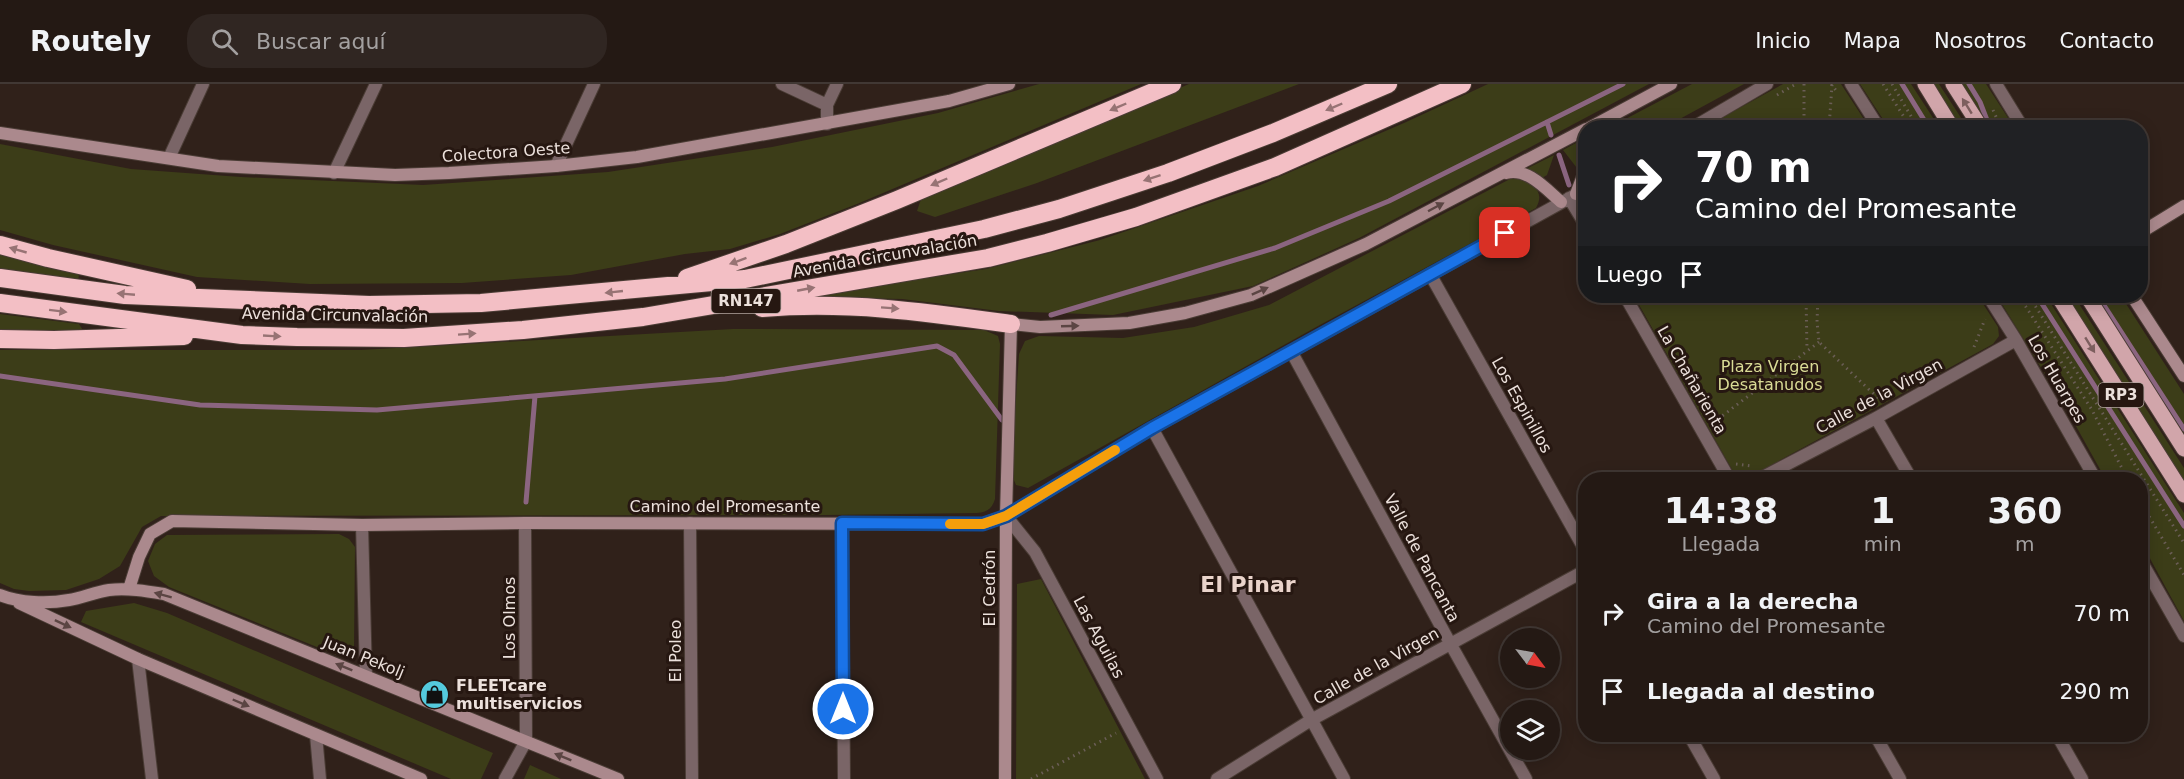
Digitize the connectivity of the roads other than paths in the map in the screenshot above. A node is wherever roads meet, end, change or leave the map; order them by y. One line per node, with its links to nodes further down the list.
1 (203, 84): 28 (street)
2 (376, 84): 30 (street)
3 (594, 84): 29 (street)
4 (782, 84): 16 (street)
5 (837, 84): 16 (street)
6 (1009, 84): 25 (street, Colectora Oeste)
7 (1172, 84): 38 (highway, one-way to 38)
8 (1388, 84): 38 (highway, Avenida Circunvalación / RN147, one-way to 38)
9 (1462, 84): 46 (highway, Avenida Circunvalación / RN147, one-way to 9)
10 (1671, 84): 17 (street)
11 (1767, 84): 20 (street)
12 (1851, 84): 21 (street)
13 (1925, 84): 22 (main road)
14 (1953, 84): 23 (main road, one-way to 14)
15 (1996, 84): 24 (street)
16 (827, 105): 25 (street)
17 (1622, 111): 18 (street); 19 (street)
18 (1603, 120)
19 (1615, 120)
20 (1706, 120)
21 (1874, 120)
22 (1947, 120)
23 (1976, 120)
24 (2018, 120)
25 (827, 123): 29 (street, Colectora Oeste)
26 (0, 133): 28 (street, Colectora Oeste)
27 (1578, 133): 31 (street)
28 (169, 158): 30 (street, Colectora Oeste)
29 (556, 166): 30 (street, Colectora Oeste)
30 (334, 173)
31 (1496, 175): 32 (street); 47 (street, one-way to 31)
32 (1573, 195): 36 (street, Camino del Promesante)
33 (2184, 206): 34 (street)
34 (2148, 228)
35 (0, 245): 39 (highway, one-way to 35)
36 (1430, 274): 51 (street, Camino del Promesante); 66 (street, Los Espinillos)
37 (0, 278): 39 (highway, Avenida Circunvalación / RN147, one-way to 37)
38 (654, 288): 39 (highway, Avenida Circunvalación / RN147, one-way to 39)
39 (239, 301)
40 (0, 303): 48 (highway, Avenida Circunvalación / RN147, one-way to 48)
41 (1629, 303): 56 (street, La Chañarienta)
42 (1992, 303): 50 (street, Los Huarpes)
43 (2062, 303): 60 (main road, RP3, one-way to 60)
44 (2091, 303): 55 (main road, RP3)
45 (2137, 303): 52 (street)
46 (644, 317): 47 (highway, one-way to 47); 48 (highway, Avenida Circunvalación / RN147, one-way to 46)
47 (1011, 324): 61 (street, El Cedrón)
48 (242, 335): 49 (highway)
49 (0, 339)
50 (2016, 340): 53 (street, Calle de la Virgen); 59 (street, Los Huarpes)
51 (1291, 351): 54 (street, Camino del Promesante); 72 (street, Valle de Pancanta)
52 (2184, 376)
53 (1876, 418): 57 (street, Calle de la Virgen); 58 (street)
54 (1152, 428): 61 (street, Camino del Promesante); 75 (street)
55 (2184, 449)
56 (1725, 472)
57 (1762, 472)
58 (1907, 472)
59 (2091, 472)
60 (2184, 495)
61 (1006, 516): 64 (street, Camino del Promesante); 88 (street, El Cedrón); 89 (street, Las Aguilas)
62 (525, 523): 63 (street, Camino del Promesante); 65 (street, Camino del Promesante); 77 (street, Los Olmos)
63 (690, 523): 64 (street, Camino del Promesante); 86 (street, El Poleo)
64 (842, 523): 87 (street)
65 (362, 525): 69 (street, Camino del Promesante); 74 (street)
66 (1578, 538)
67 (2148, 573): 71 (street)
68 (1578, 574): 72 (street, Calle de la Virgen)
69 (129, 589): 70 (street); 74 (street, Juan Pekolj, one-way to 69)
70 (5, 597): 73 (street, one-way to 73)
71 (2184, 636)
72 (1450, 643): 75 (street, Calle de la Virgen); 92 (street, Valle de Pancanta)
73 (138, 659): 76 (street, one-way to 76); 81 (street)
74 (366, 676): 77 (street, Juan Pekolj)
75 (1311, 720): 90 (street, Calle de la Virgen); 91 (street)
76 (316, 735): 82 (street); 83 (street)
77 (526, 741): 84 (street, Los Olmos); 85 (street, Juan Pekolj, one-way to 77)
78 (1693, 742): 93 (street)
79 (1879, 742): 94 (street)
80 (2061, 742): 95 (street)
81 (152, 779)
82 (320, 779)
83 (422, 779)
84 (505, 779)
85 (618, 779)
86 (692, 779)
87 (844, 779)
88 (1005, 779)
89 (1156, 779)
90 (1217, 779)
91 (1344, 779)
92 (1526, 779)
93 (1714, 779)
94 (1900, 779)
95 (2082, 779)

